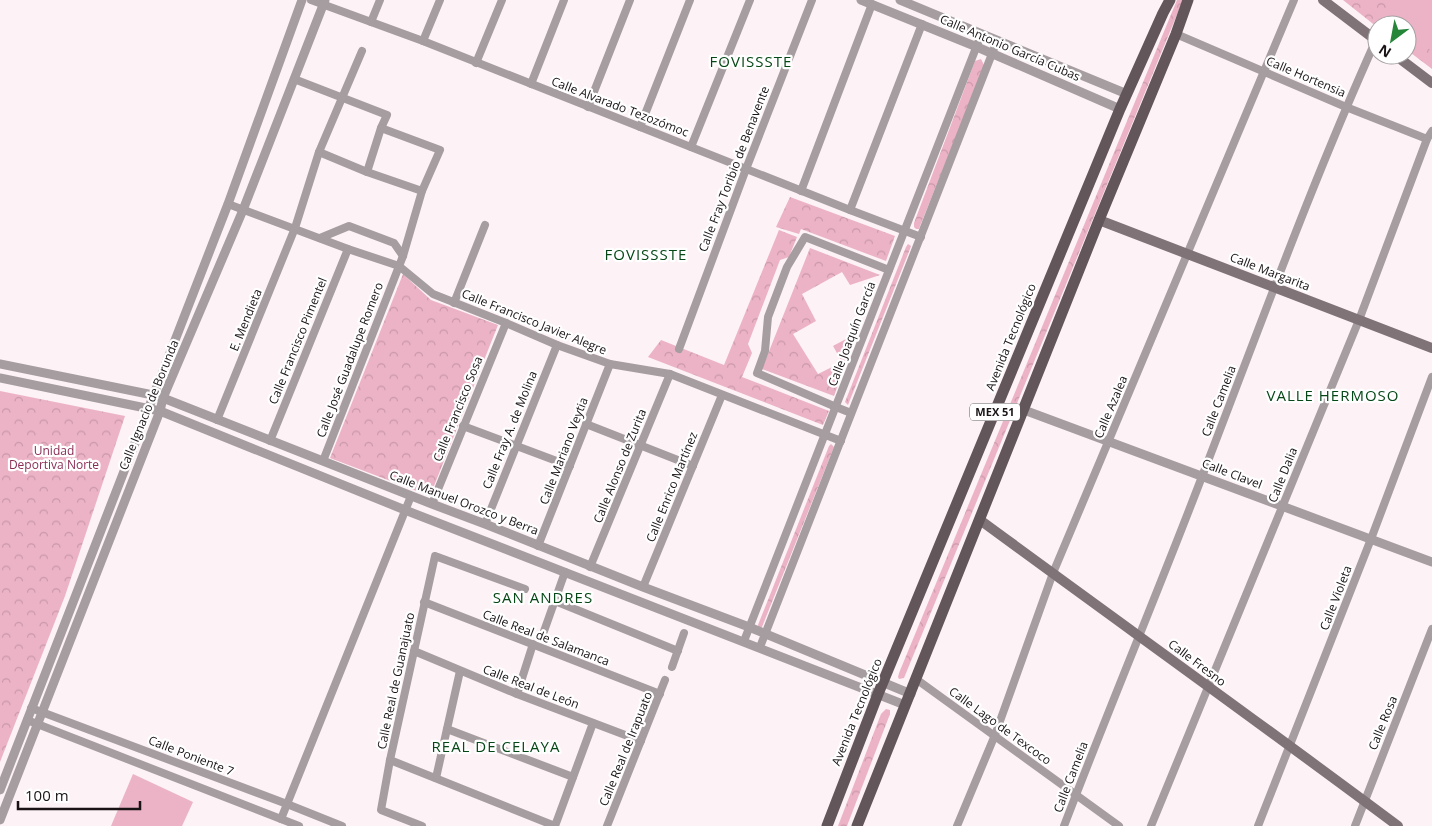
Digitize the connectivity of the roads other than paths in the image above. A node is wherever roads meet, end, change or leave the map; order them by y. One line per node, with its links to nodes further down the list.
1 (302, 0): 53 (street, Calle Ignacio de Borunda)
2 (311, 0): 17 (street, Calle Alvarado Tezozómoc)
3 (380, 0): 19 (street)
4 (440, 0): 25 (street)
5 (502, 0): 31 (street)
6 (564, 0): 37 (street)
7 (630, 0): 40 (street)
8 (690, 0): 43 (street)
9 (750, 0): 47 (street)
10 (812, 0): 49 (street, Calle Fray Toribio de Benavente)
11 (861, 0): 18 (street, Calle Antonio García Cubas)
12 (900, 0): 23 (street, Calle Antonio García Cubas)
13 (1170, 0): 38 (main road, Avenida Tecnológico / MEX 51)
14 (1188, 0): 21 (main road, MEX 51)
15 (1294, 0): 33 (street, Calle Azalea)
16 (1323, 0): 22 (main road)
17 (324, 2): 19 (street, Calle Alvarado Tezozómoc); 35 (street, Calle Ignacio de Borunda)
18 (872, 4): 20 (street, Calle Antonio García Cubas); 52 (street)
19 (371, 22): 25 (street, Calle Alvarado Tezozómoc)
20 (922, 24): 26 (street, Calle Antonio García Cubas); 55 (street)
21 (1176, 34): 33 (street, Calle Hortensia); 56 (main road, MEX 51)
22 (1367, 34)
23 (981, 35): 24 (street, Calle Antonio García Cubas); 26 (street, Calle Joaquín García)
24 (997, 41): 28 (street); 29 (street, Calle Antonio García Cubas)
25 (423, 42): 31 (street, Calle Alvarado Tezozómoc)
26 (977, 47): 28 (street, Calle Antonio García Cubas); 59 (street, Calle Joaquín García)
27 (362, 51): 39 (street, E. Mendieta)
28 (993, 54): 34 (street, Calle Antonio García Cubas); 60 (street)
29 (1042, 60): 34 (street); 38 (street, Calle Antonio García Cubas)
30 (1367, 60): 41 (street, Calle Camelia)
31 (476, 64): 37 (street, Calle Alvarado Tezozómoc)
32 (1408, 65): 36 (main road)
33 (1264, 71): 41 (street, Calle Hortensia); 63 (street, Calle Azalea)
34 (1036, 73): 42 (street, Calle Antonio García Cubas)
35 (294, 79): 39 (street); 54 (street, Calle Ignacio de Borunda)
36 (1432, 83)
37 (531, 84): 40 (street, Calle Alvarado Tezozómoc)
38 (1126, 94): 42 (main road, Avenida Tecnológico / MEX 51)
39 (342, 98): 44 (street); 48 (street, E. Mendieta)
40 (588, 106): 43 (street, Calle Alvarado Tezozómoc)
41 (1346, 106): 46 (street, Calle Hortensia); 67 (street, Calle Camelia)
42 (1120, 109): 131 (main road, Avenida Tecnológico / MEX 51)
43 (640, 127): 47 (street, Calle Alvarado Tezozómoc)
44 (381, 128): 50 (street); 51 (street, Calle José Guadalupe Romero)
45 (1432, 130): 46 (street, Calle Dalia)
46 (1427, 139): 69 (street, Calle Dalia)
47 (691, 148): 49 (street, Calle Alvarado Tezozómoc)
48 (319, 152): 50 (street); 58 (street, E. Mendieta)
49 (746, 169): 52 (street, Calle Alvarado Tezozómoc); 73 (street, Calle Fray Toribio de Benavente)
50 (367, 172): 51 (street)
51 (422, 191): 64 (street, Calle José Guadalupe Romero)
52 (801, 191): 55 (street, Calle Alvarado Tezozómoc)
53 (228, 204): 54 (street, Calle Francisco Javier Alegre); 79 (street, Calle Ignacio de Borunda)
54 (243, 210): 58 (street, Calle Francisco Javier Alegre); 81 (street, Calle Ignacio de Borunda)
55 (850, 210): 59 (street, Calle Alvarado Tezozómoc)
56 (1100, 220): 63 (main road, Calle Margarita); 84 (main road, MEX 51)
57 (486, 225): 68 (street)
58 (295, 228): 61 (street, Calle Francisco Javier Alegre); 87 (street, E. Mendieta)
59 (905, 230): 60 (street, Calle Alvarado Tezozómoc); 66 (street, Calle Joaquín García)
60 (921, 237): 86 (street)
61 (320, 238): 62 (street, Calle Francisco Javier Alegre); 64 (street)
62 (348, 249): 65 (street, Calle Francisco Javier Alegre); 91 (street, Calle Francisco Pimentel)
63 (1187, 254): 67 (main road, Calle Margarita); 93 (street, Calle Azalea)
64 (403, 256): 65 (street, Calle José Guadalupe Romero)
65 (399, 266): 68 (street, Calle Francisco Javier Alegre); 96 (street, Calle José Guadalupe Romero)
66 (889, 270): 82 (street, Calle Joaquín García); 82 (street)
67 (1275, 287): 69 (main road, Calle Margarita); 99 (street, Calle Camelia)
68 (454, 303): 70 (street, Calle Francisco Javier Alegre)
69 (1359, 320): 72 (main road, Calle Margarita); 102 (street, Calle Dalia)
70 (506, 323): 71 (street, Calle Francisco Javier Alegre); 89 (street, Calle Francisco Sosa)
71 (556, 345): 75 (street, Calle Francisco Javier Alegre); 95 (street, Calle Fray A. de Molina)
72 (1432, 348)
73 (679, 349)
74 (0, 364): 79 (street, Calle Manuel Orozco y Berra)
75 (610, 364): 76 (street, Calle Francisco Javier Alegre); 88 (street, Calle Mariano Veytia)
76 (670, 374): 80 (street, Calle Francisco Javier Alegre); 94 (street, Calle Alonso de Zurita)
77 (1432, 377): 106 (street, Calle Violeta)
78 (0, 378): 83 (street)
79 (153, 395): 81 (street, Calle Manuel Orozco y Berra); 83 (street, Calle Ignacio de Borunda)
80 (722, 395): 90 (street, Calle Francisco Javier Alegre); 98 (street, Calle Enrico Martínez)
81 (163, 398): 85 (street, Calle Ignacio de Borunda); 87 (street, Calle Manuel Orozco y Berra)
82 (836, 407): 86 (street); 90 (street, Calle Joaquín García)
83 (149, 408): 85 (street); 138 (street, Calle Ignacio de Borunda)
84 (1024, 410): 93 (street, Calle Clavel); 104 (main road, MEX 51)
85 (160, 411): 103 (street); 139 (street, Calle Ignacio de Borunda)
86 (851, 413): 92 (street)
87 (217, 420): 91 (street, Calle Manuel Orozco y Berra)
88 (586, 424): 94 (street); 97 (street, Calle Mariano Veytia)
89 (463, 426): 95 (street); 101 (street, Calle Francisco Sosa)
90 (825, 435): 92 (street, Calle Francisco Javier Alegre); 116 (street, Calle Joaquín García)
91 (270, 440): 96 (street, Calle Manuel Orozco y Berra)
92 (841, 441): 120 (street)
93 (1108, 442): 99 (street, Calle Clavel); 111 (street, Calle Azalea)
94 (640, 445): 98 (street); 109 (street, Calle Alonso de Zurita)
95 (516, 446): 97 (street); 105 (street, Calle Fray A. de Molina)
96 (323, 461): 100 (street, Calle Manuel Orozco y Berra)
97 (570, 466): 107 (street, Calle Mariano Veytia)
98 (693, 466): 112 (street, Calle Enrico Martínez)
99 (1203, 476): 102 (street, Calle Clavel); 121 (street, Calle Camelia)
100 (412, 496): 101 (street, Calle Manuel Orozco y Berra); 103 (street)
101 (432, 504): 105 (street, Calle Manuel Orozco y Berra)
102 (1282, 506): 106 (street, Calle Clavel); 132 (street, Calle Dalia)
103 (405, 510): 110 (street); 153 (street)
104 (980, 520): 111 (main road, Calle Fresno); 129 (main road, MEX 51)
105 (485, 524): 107 (street, Calle Manuel Orozco y Berra)
106 (1371, 539): 108 (street, Calle Clavel); 146 (street, Calle Violeta)
107 (538, 546): 109 (street, Calle Manuel Orozco y Berra)
108 (1432, 562)
109 (590, 566): 112 (street, Calle Manuel Orozco y Berra)
110 (565, 572): 114 (street); 122 (street)
111 (1053, 573): 121 (main road, Calle Fresno); 144 (street, Calle Azalea)
112 (643, 587): 116 (street, Calle Manuel Orozco y Berra)
113 (525, 589): 115 (street, Calle Real de Guanajuato)
114 (555, 601): 119 (street); 126 (street)
115 (424, 602): 123 (street, Calle Real de Salamanca); 125 (street, Calle Real de Guanajuato)
116 (749, 627): 120 (street, Calle Manuel Orozco y Berra); 122 (street, Calle Joaquín García)
117 (1432, 629): 152 (street, Calle Rosa)
118 (684, 633): 126 (street)
119 (543, 634)
120 (765, 634): 124 (street); 131 (street, Calle Manuel Orozco y Berra)
121 (1140, 635): 132 (main road, Calle Fresno); 151 (street, Calle Camelia)
122 (744, 641): 124 (street)
123 (533, 644): 133 (street); 134 (street, Calle Real de Salamanca)
124 (760, 648): 135 (street)
125 (414, 651): 128 (street, Calle Real de León); 147 (street, Calle Real de Guanajuato)
126 (678, 651): 127 (street)
127 (672, 667)
128 (460, 671): 133 (street, Calle Real de León); 143 (street)
129 (916, 679): 136 (main road, MEX 51); 144 (street, Calle Lago de Texcoco)
130 (665, 680): 134 (street, Calle Real de Irapuato)
131 (884, 682): 135 (main road, Avenida Tecnológico / MEX 51); 136 (street, Calle Manuel Orozco y Berra)
132 (1207, 686): 146 (main road, Calle Fresno); 166 (street, Calle Dalia)
133 (517, 694): 141 (street, Calle Real de León)
134 (660, 694): 145 (street, Calle Real de Irapuato)
135 (878, 694): 137 (street); 161 (main road, Avenida Tecnológico / MEX 51)
136 (911, 694): 137 (main road, MEX 51)
137 (905, 705): 162 (main road, MEX 51)
138 (31, 708): 139 (street, Calle Poniente 7); 140 (street, Calle Ignacio de Borunda)
139 (42, 712): 142 (street, Calle Ignacio de Borunda); 153 (street, Calle Poniente 7)
140 (27, 720): 142 (street, Calle Poniente 7); 150 (street, Calle Ignacio de Borunda)
141 (593, 723): 145 (street, Calle Real de León); 148 (street)
142 (38, 724): 154 (street, Calle Poniente 7); 155 (street, Calle Ignacio de Borunda)
143 (447, 729): 148 (street); 149 (street)
144 (995, 735): 151 (street, Calle Lago de Texcoco); 163 (street, Calle Azalea)
145 (641, 741): 160 (street, Calle Real de Irapuato)
146 (1289, 747): 152 (main road, Calle Fresno); 167 (street, Calle Violeta)
147 (390, 760): 149 (street); 158 (street, Calle Real de Guanajuato)
148 (573, 777): 159 (street)
149 (436, 778): 159 (street)
150 (0, 790)
151 (1076, 795): 164 (street, Calle Camelia); 165 (street, Calle Lago de Texcoco)
152 (1364, 801): 168 (street, Calle Rosa); 169 (main road, Calle Fresno)
153 (287, 804): 154 (street); 157 (street, Calle Poniente 7)
154 (281, 819): 156 (street, Calle Poniente 7)
155 (0, 820)
156 (299, 826)
157 (342, 826)
158 (422, 826)
159 (555, 826)
160 (607, 826)
161 (827, 826)
162 (857, 826)
163 (957, 826)
164 (1064, 826)
165 (1119, 826)
166 (1150, 826)
167 (1258, 826)
168 (1355, 826)
169 (1398, 826)

